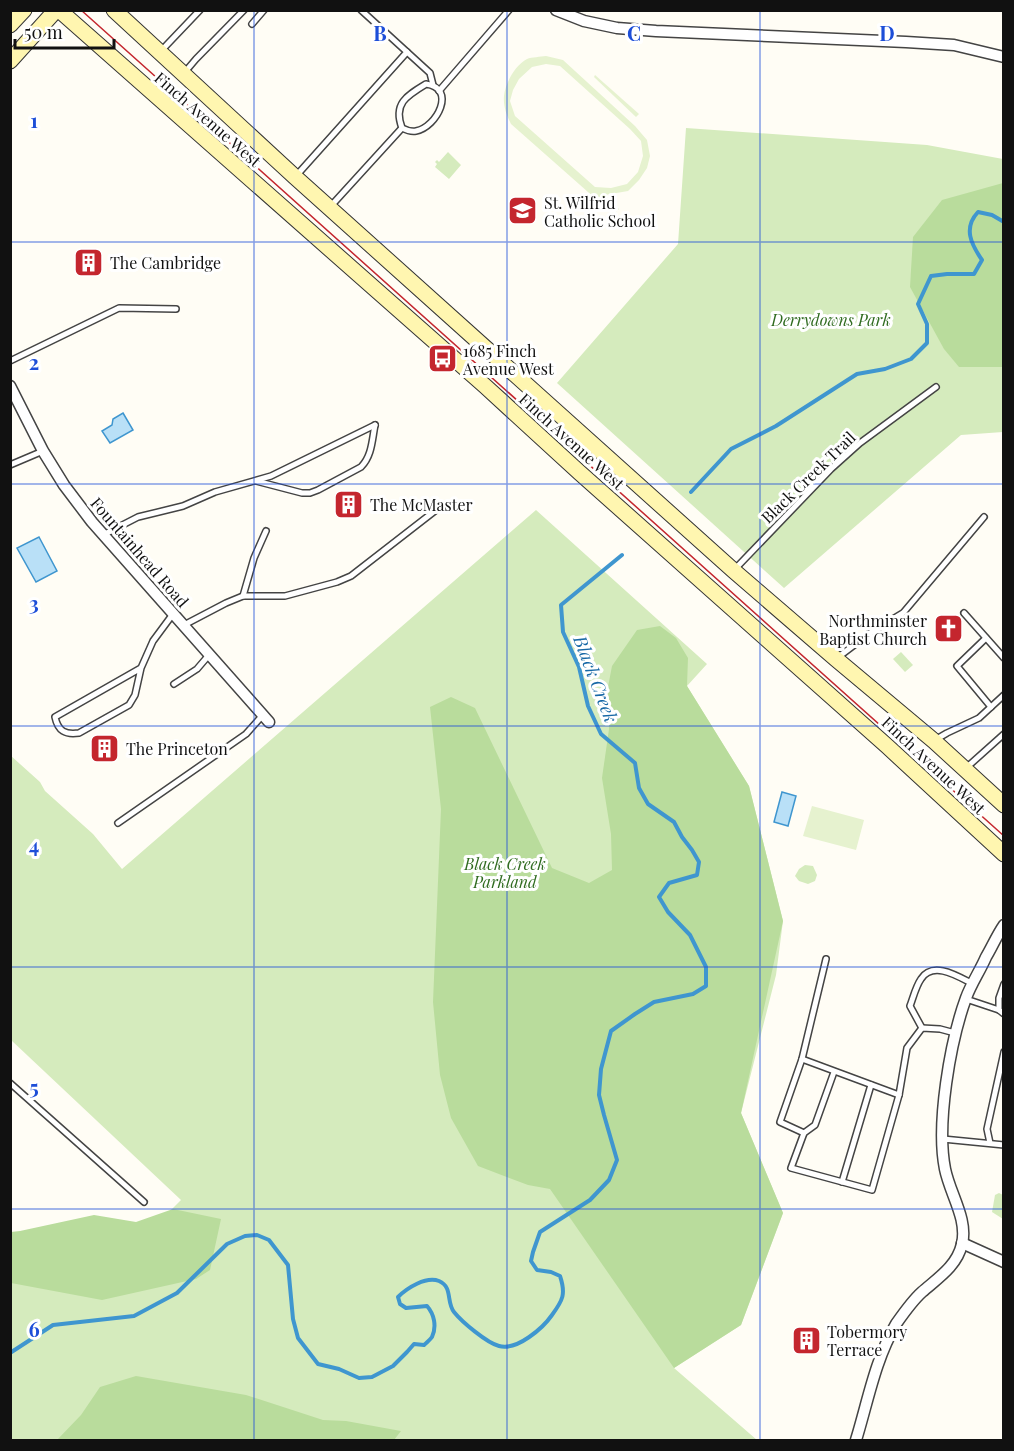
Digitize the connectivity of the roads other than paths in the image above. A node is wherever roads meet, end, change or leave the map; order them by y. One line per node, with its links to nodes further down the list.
1 (24, 10): 11 (main road)
2 (57, 10): 15 (main road); 52 (main road, Finch Avenue West)
3 (114, 10): 13 (main road, Finch Avenue West)
4 (200, 10): 13 (lane)
5 (244, 10): 16 (lane)
6 (264, 10): 10 (lane)
7 (361, 10): 12 (lane)
8 (509, 10): 18 (lane)
9 (556, 10): 14 (street)
10 (252, 24)
11 (10, 25)
12 (407, 52): 17 (lane); 20 (lane)
13 (159, 53): 16 (main road, Finch Avenue West)
14 (1004, 57)
15 (10, 61)
16 (183, 75): 20 (main road, Finch Avenue West)
17 (433, 85): 18 (lane); 19 (lane)
18 (439, 91): 19 (lane)
19 (402, 128): 21 (lane)
20 (295, 177): 21 (main road, Finch Avenue West)
21 (329, 208): 33 (main road, Finch Avenue West)
22 (176, 309): 23 (lane)
23 (10, 361)
24 (10, 386): 26 (street, Fountainhead Road)
25 (936, 387): 33 (lane, Black Creek Trail)
26 (43, 451): 27 (lane); 32 (street, Fountainhead Road)
27 (10, 465)
28 (255, 481): 28 (lane); 32 (lane)
29 (436, 510): 34 (lane)
30 (984, 517): 41 (lane)
31 (266, 531): 34 (lane)
32 (103, 535): 36 (street, Fountainhead Road)
33 (734, 571): 41 (main road, Finch Avenue West)
34 (243, 596): 37 (lane)
35 (964, 613): 38 (lane)
36 (173, 614): 37 (street, Fountainhead Road); 42 (lane)
37 (182, 626): 39 (street, Fountainhead Road)
38 (986, 638): 40 (lane); 45 (lane)
39 (209, 655): 43 (lane); 46 (street, Fountainhead Road)
40 (1004, 658)
41 (836, 659): 48 (main road, Finch Avenue West)
42 (141, 668): 42 (lane)
43 (174, 684)
44 (1004, 695): 45 (lane)
45 (991, 707): 48 (lane)
46 (266, 719): 51 (lane)
47 (1004, 734): 49 (lane)
48 (934, 741): 49 (main road, Finch Avenue West)
49 (964, 769): 50 (main road, Finch Avenue West)
50 (1004, 805)
51 (118, 823)
52 (1004, 854)
53 (1004, 925): 55 (street)
54 (826, 959): 62 (lane)
55 (973, 984): 57 (street); 59 (lane)
56 (1004, 984): 58 (lane)
57 (966, 999): 58 (lane); 60 (street)
58 (1001, 1012)
59 (922, 1028): 60 (lane); 66 (lane)
60 (956, 1033): 68 (street)
61 (1004, 1052): 69 (lane)
62 (802, 1059): 63 (lane); 67 (lane)
63 (834, 1071): 65 (lane); 67 (lane)
64 (10, 1083): 72 (lane)
65 (872, 1085): 66 (lane); 71 (lane)
66 (899, 1095): 71 (lane)
67 (804, 1134): 71 (lane)
68 (943, 1139): 69 (lane); 73 (street)
69 (990, 1143): 70 (lane)
70 (1004, 1145)
71 (842, 1182)
72 (144, 1202)
73 (962, 1243): 74 (street); 75 (street)
74 (1004, 1262)
75 (856, 1440)

